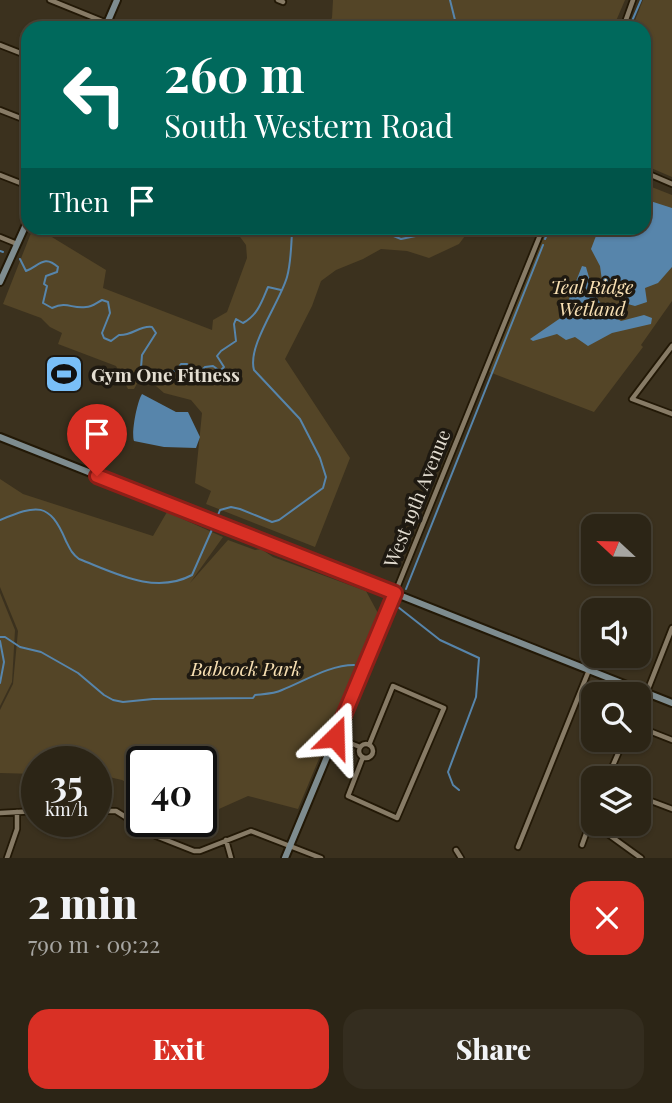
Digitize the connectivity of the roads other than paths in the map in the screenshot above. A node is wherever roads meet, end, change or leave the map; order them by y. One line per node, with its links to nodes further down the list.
1 (50, 0): 4 (street)
2 (117, 0): 5 (street)
3 (633, 0): 6 (street)
4 (97, 21)
5 (108, 21)
6 (626, 21)
7 (0, 45): 8 (street)
8 (21, 53)
9 (0, 110): 10 (street)
10 (21, 118)
11 (651, 175): 14 (street)
12 (0, 176): 13 (street)
13 (21, 184)
14 (672, 184)
15 (21, 235): 18 (street)
16 (540, 235): 23 (street, West 19th Avenue)
17 (0, 237): 18 (street)
18 (17, 244): 19 (street)
19 (0, 282)
20 (672, 346): 21 (street)
21 (672, 414)
22 (0, 437): 23 (street)
23 (395, 593): 25 (street); 31 (street, West 19th Avenue)
24 (672, 628): 27 (street)
25 (589, 670): 26 (street); 47 (street)
26 (619, 682)
27 (650, 682)
28 (651, 695): 29 (street)
29 (672, 703)
30 (651, 732): 32 (street)
31 (335, 737): 34 (street); 46 (street, West 19th Avenue)
32 (672, 740)
33 (369, 745): 34 (street); 35 (street); 35 (street)
34 (360, 748): 35 (street)
35 (363, 757)
36 (651, 800): 37 (street)
37 (672, 808)
38 (112, 811): 44 (street)
39 (17, 812): 40 (street); 41 (street); 49 (street)
40 (21, 812)
41 (0, 813)
42 (586, 836): 45 (street)
43 (609, 836): 54 (street)
44 (226, 840): 46 (street); 50 (street)
45 (582, 845)
46 (290, 846): 51 (street, West 19th Avenue); 52 (street)
47 (518, 847)
48 (456, 850): 53 (street)
49 (7, 858)
50 (231, 858)
51 (285, 858)
52 (321, 858)
53 (461, 858)
54 (641, 858)

